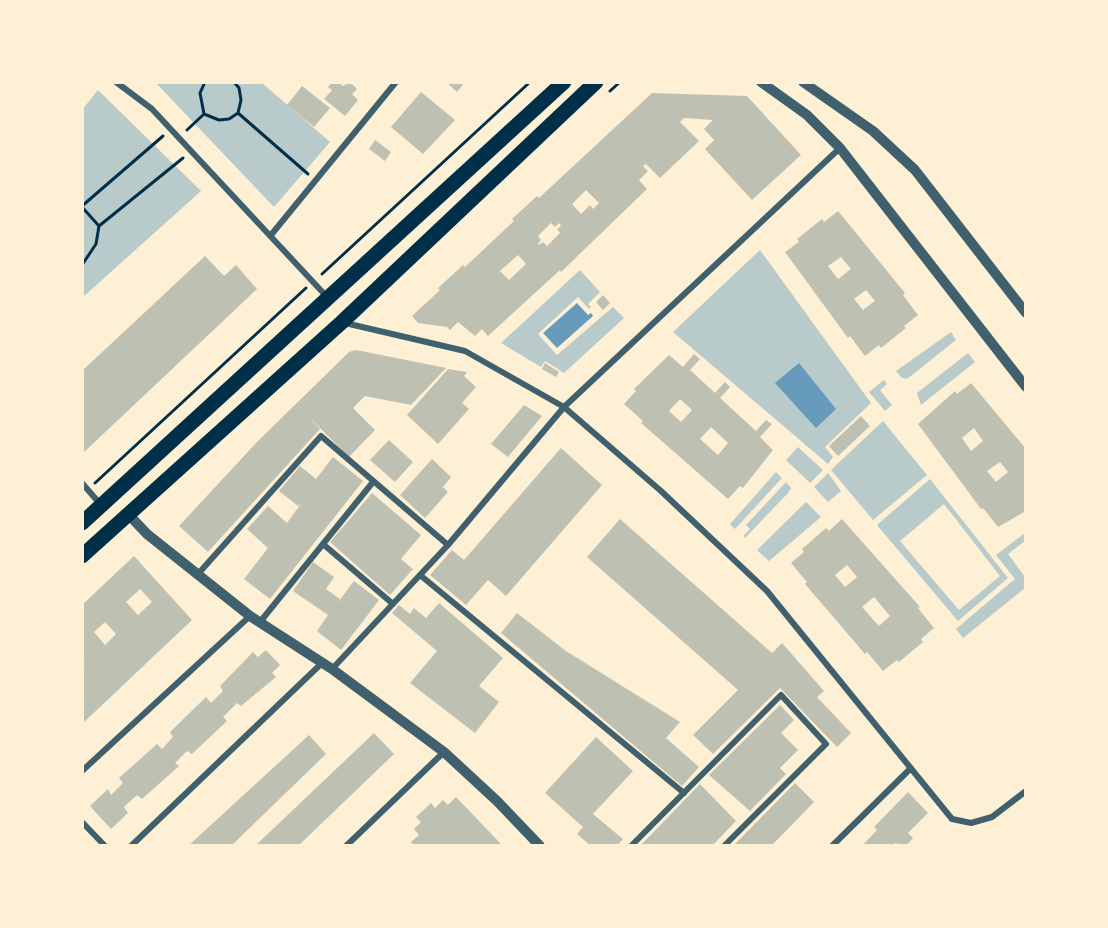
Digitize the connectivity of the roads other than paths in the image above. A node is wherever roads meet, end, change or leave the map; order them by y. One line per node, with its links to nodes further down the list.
1 (116, 82): 8 (street)
2 (396, 82): 8 (street)
3 (564, 82): 9 (main road)
4 (596, 82): 11 (main road)
5 (761, 82): 7 (street)
6 (803, 82): 10 (street)
7 (840, 148): 12 (street); 13 (street)
8 (270, 235): 9 (street)
9 (328, 299): 16 (main road)
10 (1026, 312)
11 (342, 322): 13 (street); 17 (main road)
12 (1026, 387)
13 (564, 407): 20 (street); 29 (street)
14 (373, 482): 19 (street); 20 (street); 22 (street)
15 (82, 483): 16 (street)
16 (102, 505): 18 (main road)
17 (129, 514): 21 (main road); 22 (street)
18 (82, 523)
19 (323, 544): 24 (street); 26 (street)
20 (448, 545): 23 (street)
21 (82, 556)
22 (198, 574): 25 (street)
23 (420, 575): 24 (street); 32 (street)
24 (393, 604): 27 (street)
25 (250, 616): 26 (street); 30 (street)
26 (260, 622): 27 (street)
27 (327, 666): 28 (street); 35 (street)
28 (444, 752): 36 (street); 37 (street)
29 (911, 768): 31 (street); 40 (street)
30 (82, 771)
31 (1026, 791)
32 (684, 793): 38 (street); 39 (street)
33 (82, 822): 34 (street)
34 (105, 846)
35 (130, 846)
36 (346, 846)
37 (540, 846)
38 (631, 846)
39 (724, 846)
40 (832, 846)

